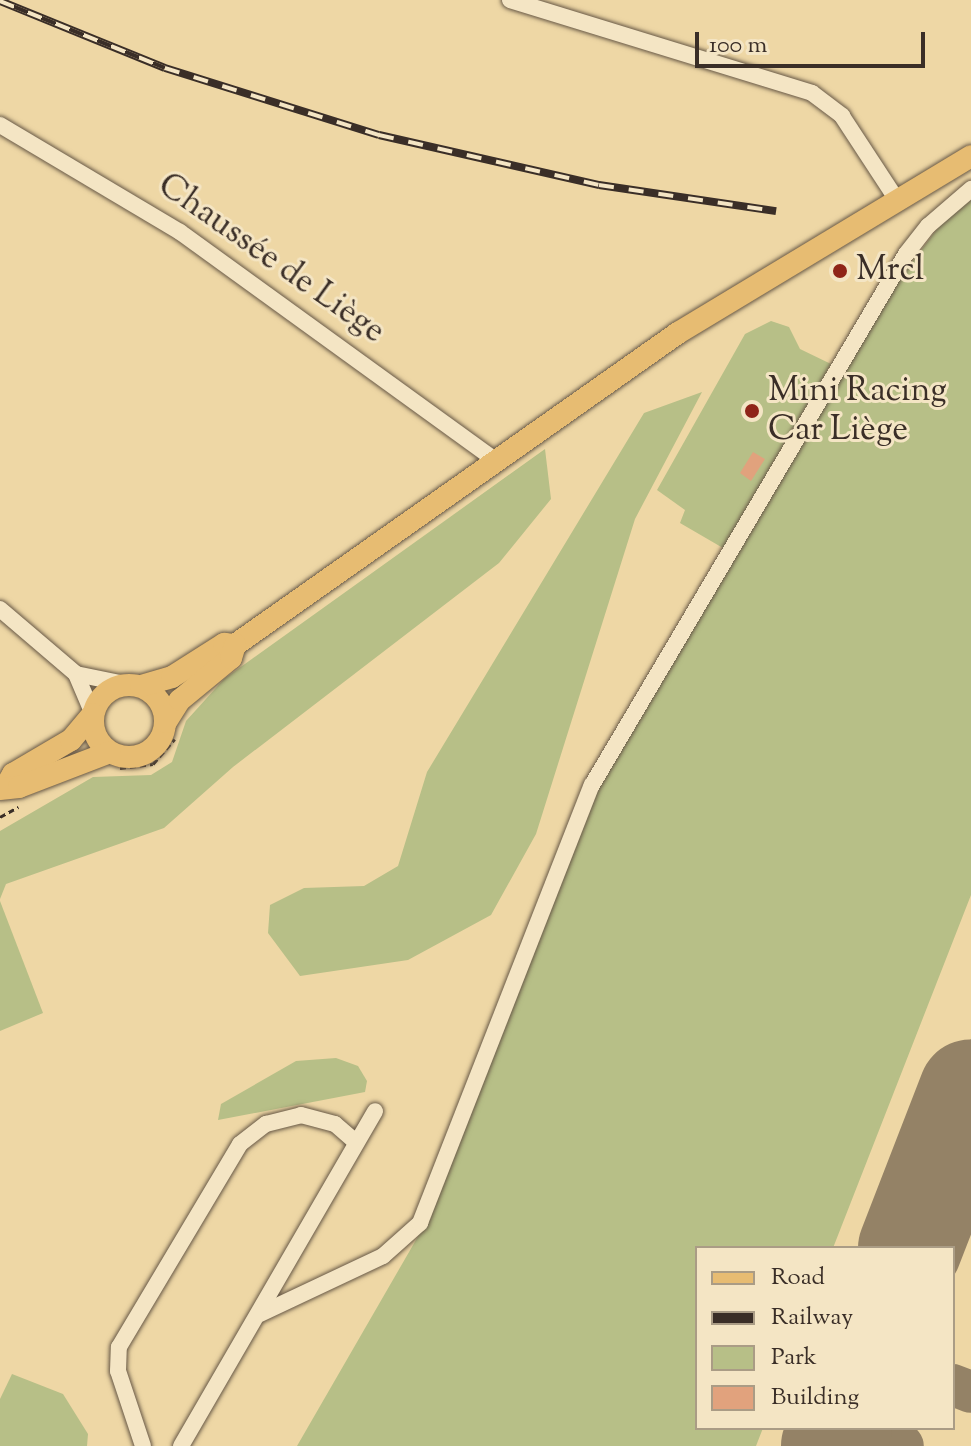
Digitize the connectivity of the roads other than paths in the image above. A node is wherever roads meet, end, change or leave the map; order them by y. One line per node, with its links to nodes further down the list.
1 (510, 0): 5 (street)
2 (0, 125): 6 (street, Chaussée de Liège)
3 (971, 156): 5 (main road)
4 (971, 189): 17 (street)
5 (897, 200): 6 (main road)
6 (495, 460): 8 (main road)
7 (0, 609): 9 (street)
8 (235, 645): 10 (main road); 12 (main road)
9 (76, 674): 10 (street); 11 (street)
10 (133, 685): 11 (main road); 12 (main road)
11 (93, 714): 13 (main road); 14 (main road)
12 (166, 722): 13 (main road)
13 (110, 752): 14 (main road)
14 (3, 788)
15 (375, 1111): 16 (street)
16 (356, 1142): 17 (street); 18 (street)
17 (260, 1314): 19 (street)
18 (143, 1446)
19 (181, 1446)

